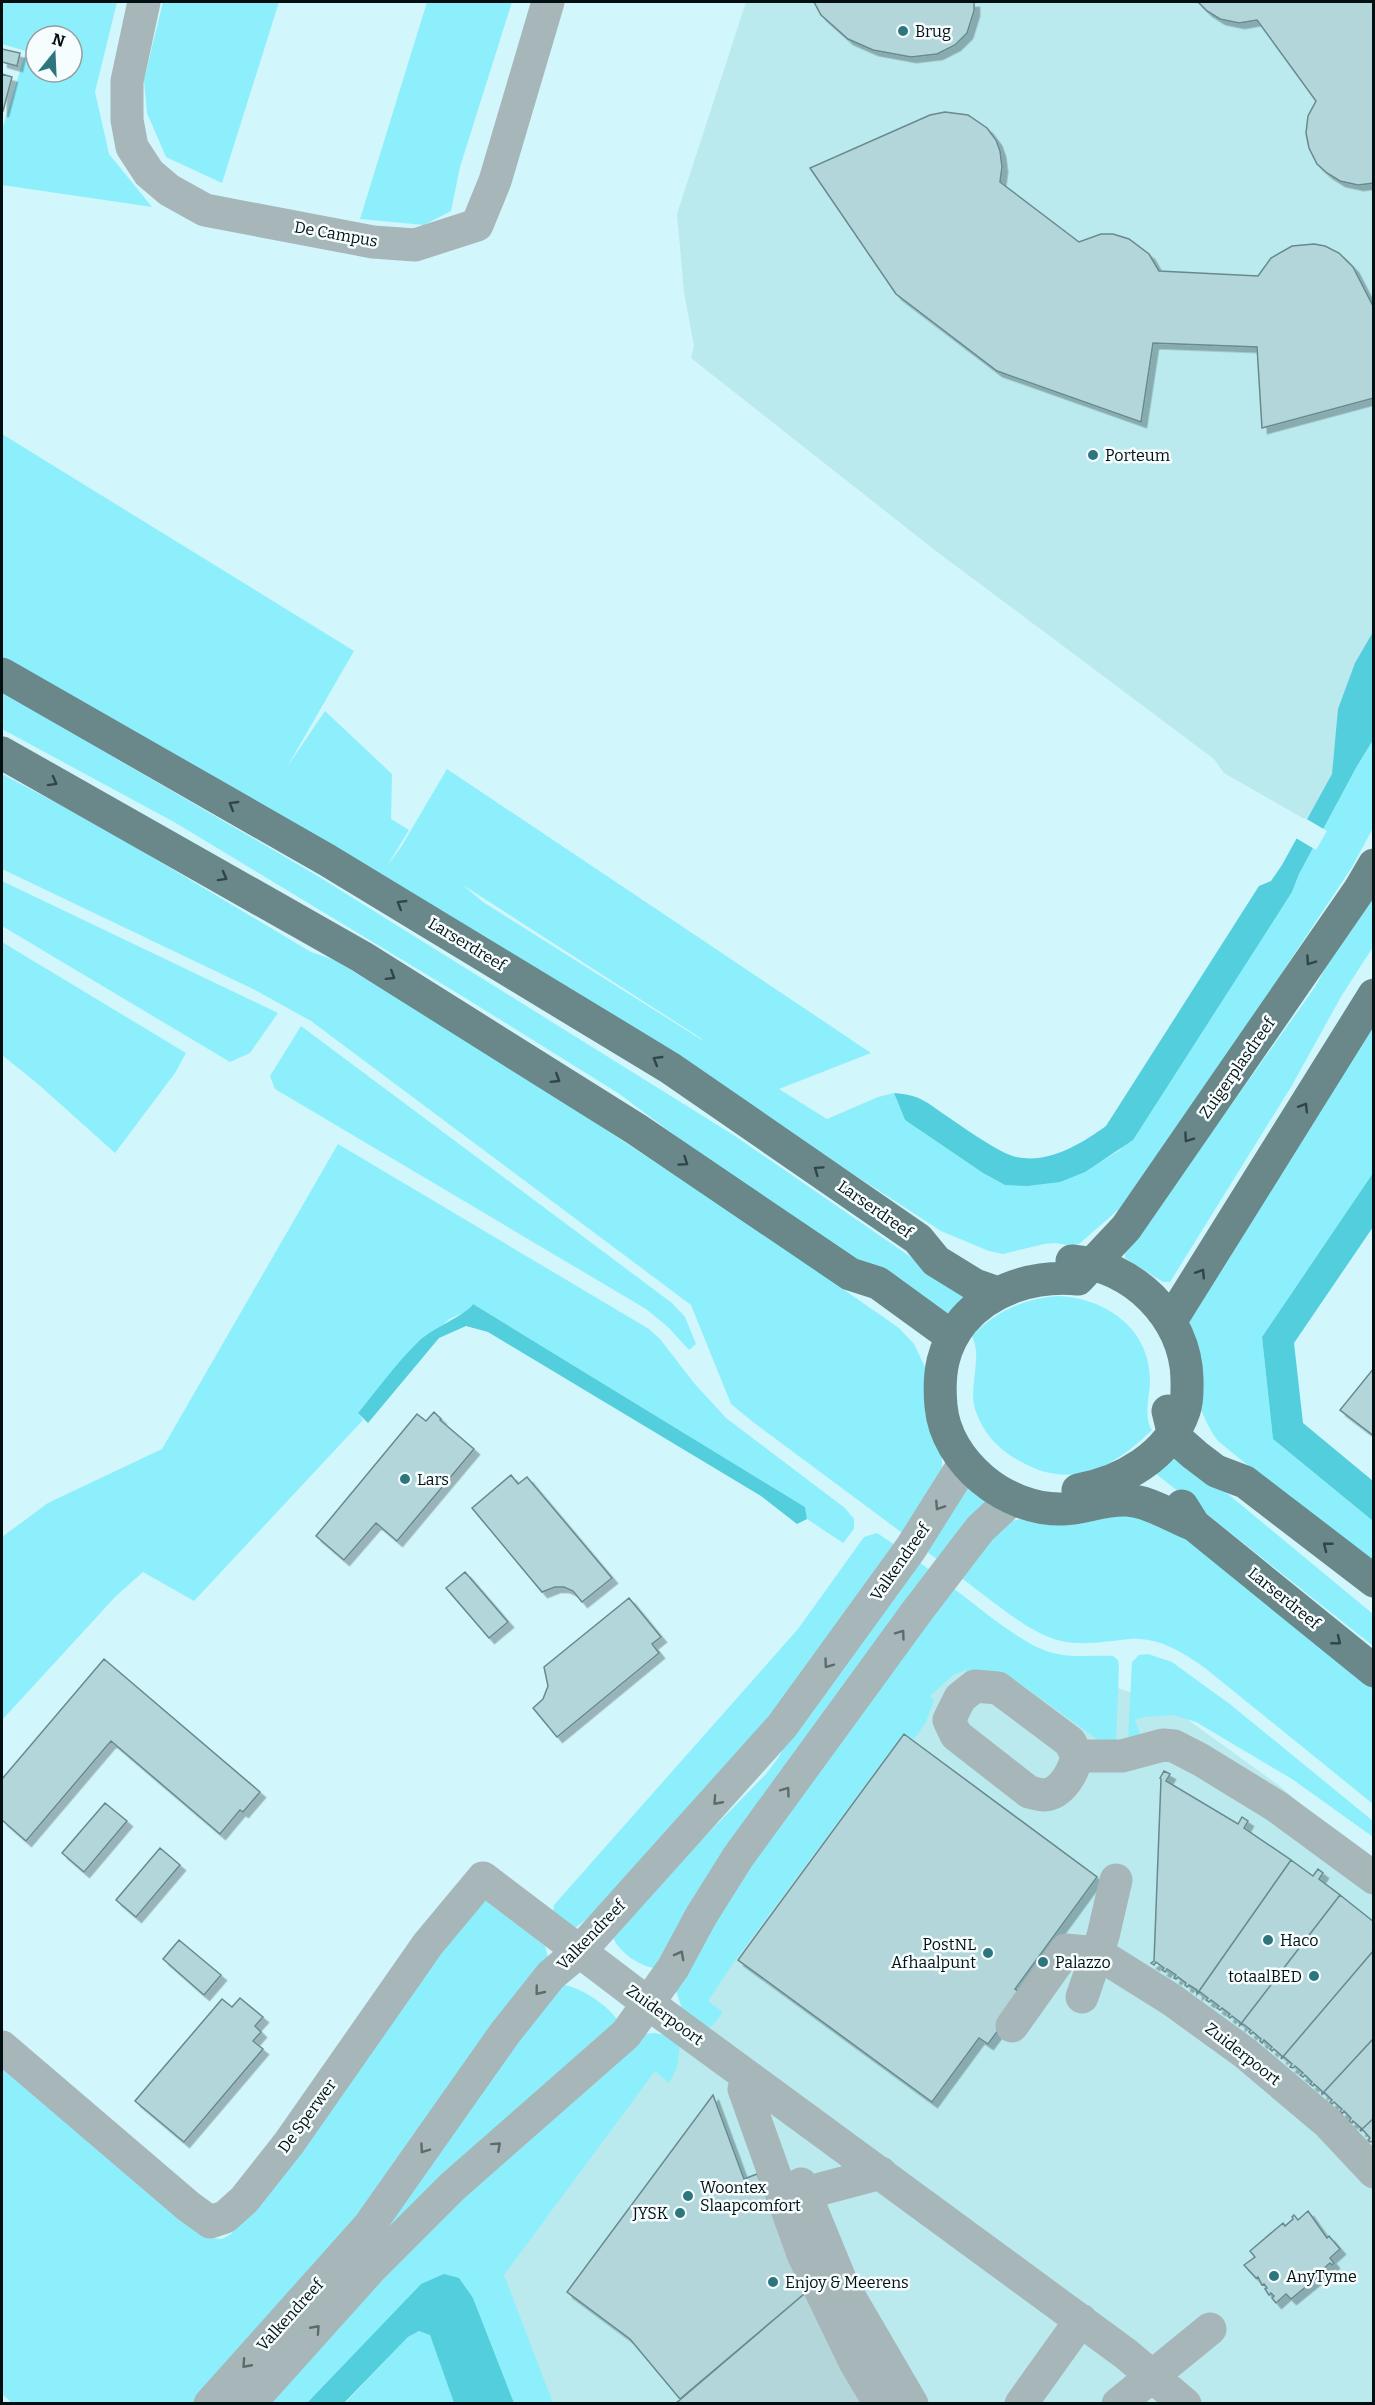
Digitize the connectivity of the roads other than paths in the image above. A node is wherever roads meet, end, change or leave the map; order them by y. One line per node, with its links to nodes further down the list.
1 (144, 2): 2 (street, De Campus)
2 (548, 2)
3 (2, 674): 8 (main road, Larserdreef, one-way to 3)
4 (2, 753): 10 (main road, one-way to 10)
5 (1374, 865): 7 (main road, Zuigerplasdreef, one-way to 7)
6 (1374, 995): 9 (main road, one-way to 6)
7 (1085, 1271): 8 (main road); 9 (main road); 11 (main road)
8 (998, 1281): 10 (main road)
9 (1170, 1323): 11 (main road)
10 (946, 1349): 12 (main road); 14 (main road)
11 (1178, 1422): 13 (main road); 15 (main road, one-way to 11)
12 (965, 1462): 14 (main road); 20 (street, Valkendreef, one-way to 20)
13 (1130, 1486): 14 (main road); 16 (main road, Larserdreef, one-way to 16)
14 (1020, 1491): 23 (street, Valkendreef, one-way to 14)
15 (1374, 1581)
16 (1374, 1671)
17 (1077, 1756): 18 (street)
18 (1374, 1878)
19 (1116, 1880): 21 (street)
20 (580, 1951): 23 (street, Zuiderpoort); 25 (street, De Sperwer); 34 (street, Valkendreef, one-way to 34)
21 (1097, 1953): 22 (street); 24 (street, Zuiderpoort); 28 (street, Zuiderpoort)
22 (1082, 1997)
23 (649, 2004): 26 (street, Zuiderpoort); 35 (street, Valkendreef, one-way to 23)
24 (1012, 2026)
25 (2, 2048)
26 (750, 2078): 27 (street, Zuiderpoort); 30 (street)
27 (793, 2109): 29 (street, Zuiderpoort); 30 (street)
28 (1374, 2172)
29 (881, 2173): 30 (street); 31 (street, Zuiderpoort)
30 (794, 2196): 36 (street); 37 (street)
31 (1081, 2320): 33 (street, Zuiderpoort); 38 (street)
32 (1210, 2329): 33 (street)
33 (1153, 2374): 39 (street); 40 (street, Zuiderpoort)
34 (210, 2403)
35 (249, 2403)
36 (880, 2403)
37 (912, 2403)
38 (1021, 2403)
39 (1118, 2403)
40 (1185, 2403)

